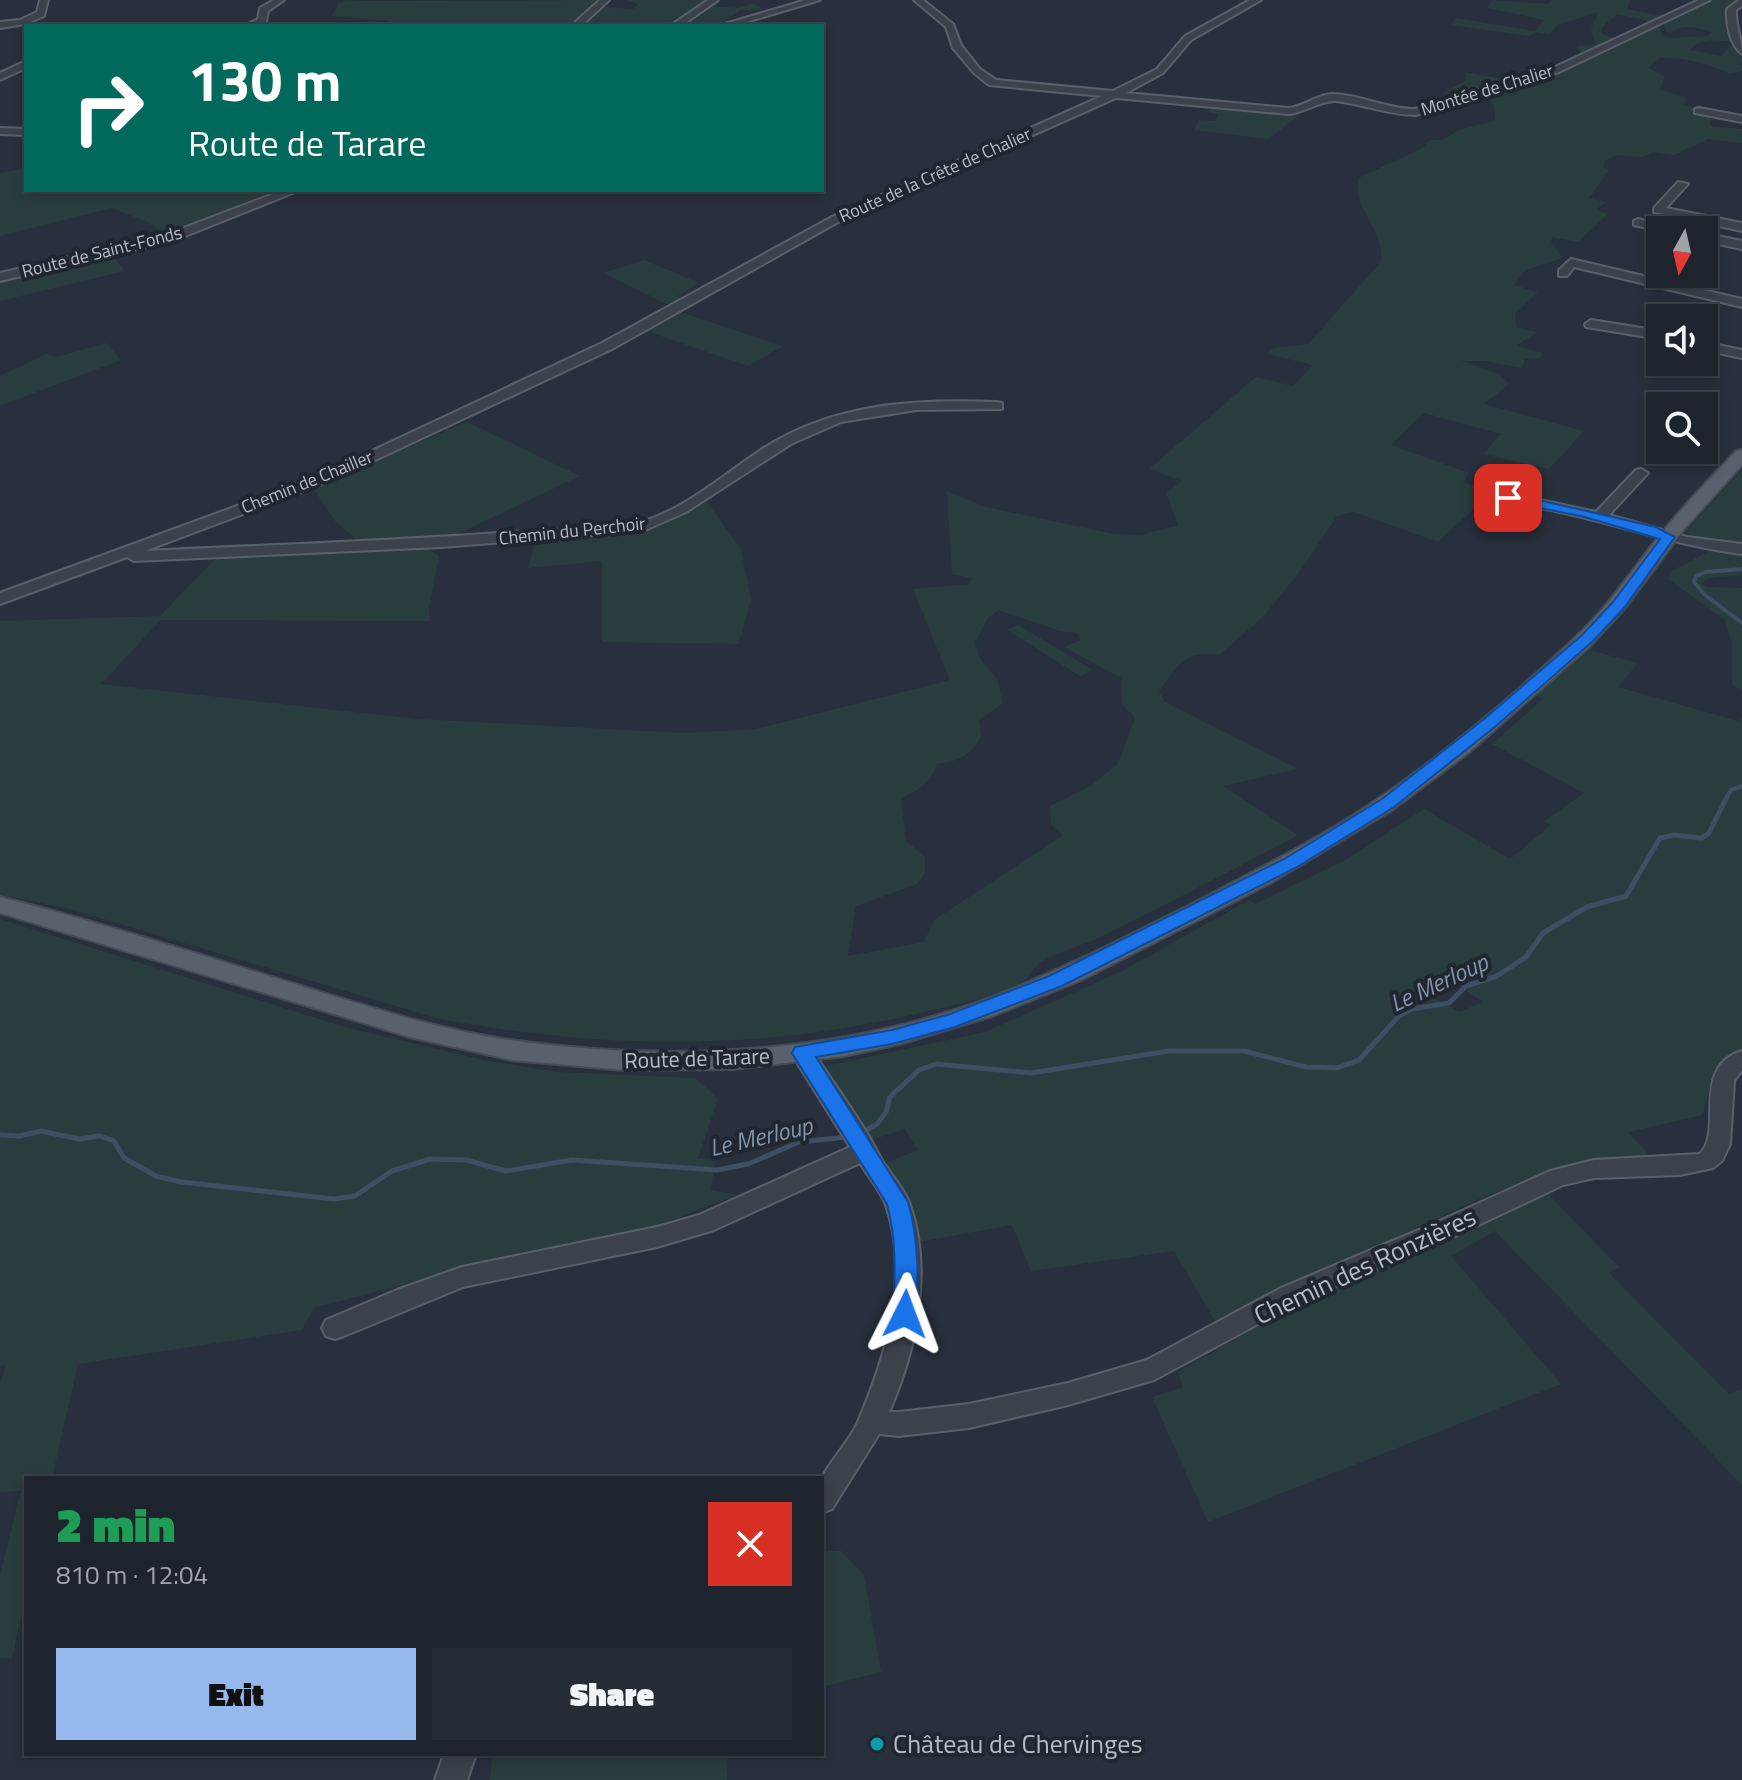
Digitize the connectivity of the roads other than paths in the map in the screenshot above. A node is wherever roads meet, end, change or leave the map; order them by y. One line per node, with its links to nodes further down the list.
1 (44, 0): 10 (street)
2 (280, 0): 11 (street)
3 (605, 0): 12 (street)
4 (714, 0): 13 (street)
5 (816, 0): 14 (street)
6 (918, 0): 20 (street, Montée de Chalier)
7 (1257, 0): 20 (street, Route de la Crête de Chalier)
8 (1706, 0): 20 (street, Montée de Chalier)
9 (1742, 2): 17 (street)
10 (26, 24)
11 (254, 24)
12 (578, 24)
13 (678, 24)
14 (730, 24)
15 (0, 25): 16 (street)
16 (24, 25)
17 (1742, 51)
18 (24, 65): 19 (street)
19 (0, 77)
20 (1116, 94): 39 (street, Route de la Crête de Chalier)
21 (1699, 111): 22 (street)
22 (1742, 119)
23 (0, 131): 24 (street)
24 (24, 132)
25 (1682, 184): 29 (street)
26 (289, 192): 34 (street, Route de Saint-Fonds)
27 (1638, 223): 28 (street)
28 (1646, 225)
29 (1742, 227)
30 (1718, 240): 31 (street)
31 (1742, 245)
32 (1563, 273): 33 (street)
33 (1646, 276)
34 (0, 277)
35 (1695, 288): 36 (street)
36 (1742, 303)
37 (1591, 324): 38 (street)
38 (1646, 333)
39 (607, 346): 49 (street, Chemin de Chailler)
40 (1718, 349): 41 (street)
41 (1742, 354)
42 (997, 406): 49 (street, Chemin du Perchoir)
43 (1742, 455): 47 (main road, Route de Tarare)
44 (1641, 473): 45 (street)
45 (1599, 517): 46 (street); 47 (street)
46 (1491, 521)
47 (1668, 537): 48 (street); 52 (main road, Route de Tarare)
48 (1742, 549)
49 (118, 555): 50 (street, Chemin de Chailler)
50 (0, 599)
51 (0, 905): 52 (main road, Route de Tarare)
52 (802, 1053): 54 (street)
53 (1742, 1059): 56 (street, Chemin des Ronzières)
54 (864, 1147): 55 (street); 56 (street)
55 (335, 1328)
56 (870, 1422): 57 (street)
57 (824, 1498)

